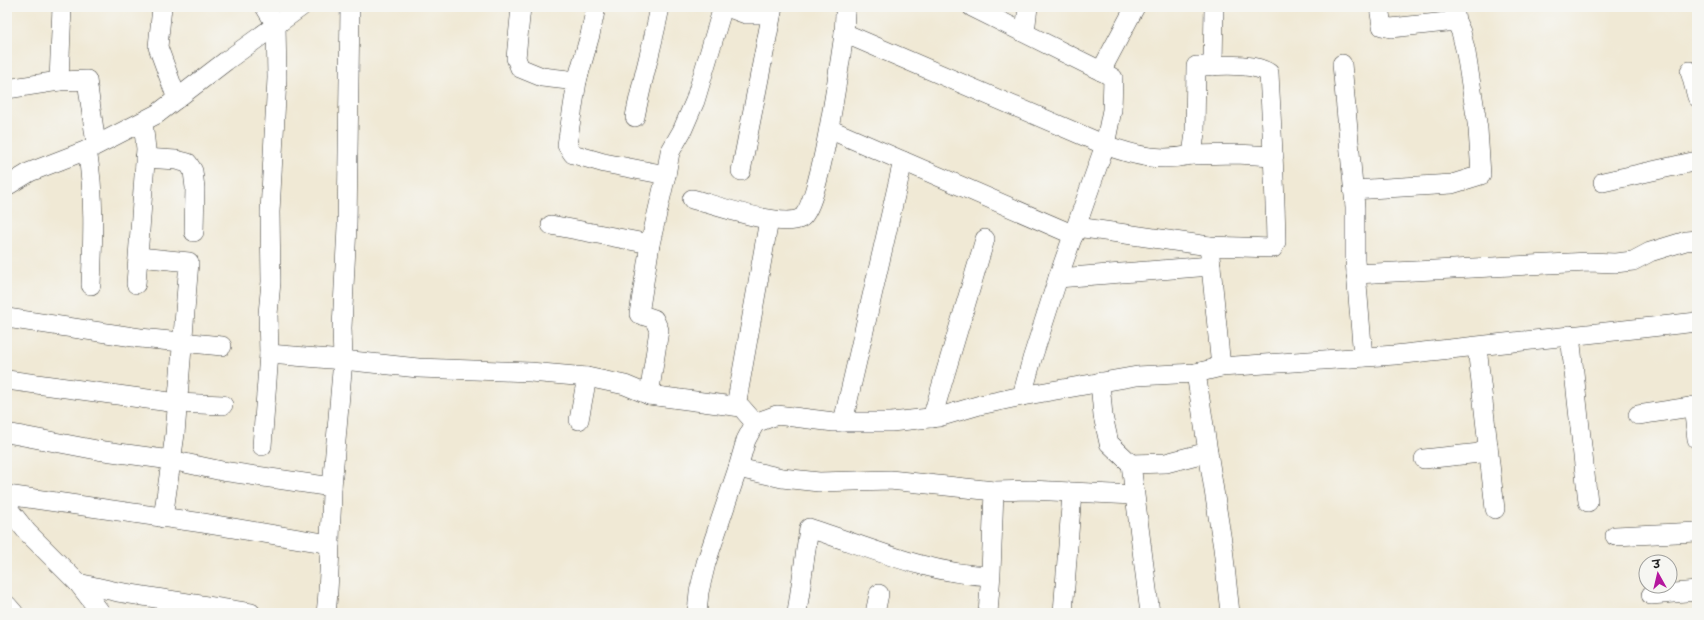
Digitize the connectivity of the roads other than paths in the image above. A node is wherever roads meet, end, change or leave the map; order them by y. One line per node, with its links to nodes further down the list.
1 (62, 7): 26 (street)
2 (162, 7): 30 (street)
3 (265, 7): 19 (street)
4 (301, 7): 19 (street)
5 (350, 7): 69 (street)
6 (521, 7): 27 (street)
7 (596, 7): 27 (street)
8 (660, 7): 31 (street)
9 (723, 7): 42 (street)
10 (727, 7): 17 (street)
11 (846, 7): 21 (street)
12 (972, 7): 20 (street)
13 (1028, 7): 20 (street)
14 (1135, 7): 24 (street)
15 (1214, 7): 23 (street)
16 (1379, 7): 18 (street)
17 (772, 11): 41 (street)
18 (1455, 14): 45 (street)
19 (276, 25): 30 (street); 67 (street)
20 (1025, 32): 24 (street)
21 (844, 33): 33 (street); 34 (street)
22 (1342, 64): 45 (street)
23 (1213, 66): 36 (street); 37 (street)
24 (1101, 71): 34 (street)
25 (1690, 71): 29 (street)
26 (59, 81): 28 (street); 35 (street)
27 (577, 81): 42 (street)
28 (7, 89)
29 (1697, 97)
30 (178, 99): 32 (street)
31 (635, 117)
32 (143, 122): 35 (street); 38 (street)
33 (829, 129): 39 (street); 47 (street)
34 (1105, 145): 36 (street); 49 (street)
35 (91, 147): 44 (street); 60 (street)
36 (1192, 155): 37 (street)
37 (1274, 156): 54 (street)
38 (145, 158): 50 (street); 55 (street)
39 (903, 161): 49 (street); 84 (street)
40 (1697, 161): 43 (street)
41 (741, 171)
42 (666, 175): 53 (street)
43 (1603, 182)
44 (7, 186)
45 (1353, 190): 57 (street)
46 (692, 199): 47 (street)
47 (769, 220): 79 (street)
48 (551, 226): 53 (street)
49 (1075, 231): 54 (street); 58 (street)
50 (194, 232)
51 (985, 239): 82 (street)
52 (1697, 240): 57 (street)
53 (650, 244): 75 (street)
54 (1209, 246): 56 (street)
55 (139, 257): 59 (street); 64 (street)
56 (1211, 266): 58 (street); 70 (street)
57 (1356, 274): 68 (street)
58 (1058, 278): 76 (street)
59 (136, 284)
60 (91, 285)
61 (7, 318): 64 (street)
62 (1697, 322): 63 (street)
63 (1570, 335): 66 (street); 100 (street)
64 (182, 342): 65 (street); 77 (street)
65 (222, 346)
66 (1477, 347): 68 (street); 89 (street)
67 (269, 354): 69 (street); 88 (street)
68 (1363, 357): 70 (street)
69 (343, 360): 72 (street); 95 (street)
70 (1221, 367): 71 (street)
71 (1196, 373): 74 (street); 90 (street)
72 (587, 377): 75 (street); 83 (street)
73 (7, 380): 77 (street)
74 (1100, 382): 76 (street); 93 (street)
75 (649, 395): 79 (street)
76 (1022, 396): 82 (street)
77 (177, 403): 78 (street); 91 (street)
78 (223, 406)
79 (736, 406): 85 (street)
80 (1695, 406): 81 (street); 87 (street)
81 (1638, 415)
82 (932, 418): 84 (street)
83 (579, 420)
84 (843, 422): 85 (street)
85 (755, 423): 94 (street)
86 (7, 433): 91 (street)
87 (1697, 439)
88 (262, 446)
89 (1488, 446): 92 (street); 102 (street)
90 (1208, 452): 93 (street); 123 (street)
91 (171, 460): 95 (street); 103 (street)
92 (1424, 460)
93 (1131, 464): 99 (street)
94 (738, 468): 96 (street); 117 (street)
95 (332, 487): 106 (street)
96 (994, 491): 97 (street); 107 (street)
97 (1072, 492): 99 (street); 121 (street)
98 (7, 495): 103 (street)
99 (1134, 495): 122 (street)
100 (1588, 502)
101 (7, 508): 108 (street)
102 (1495, 509)
103 (163, 518): 106 (street)
104 (1697, 532): 105 (street)
105 (1615, 536)
106 (330, 544): 116 (street)
107 (990, 576): 118 (street); 120 (street)
108 (78, 583): 114 (street); 115 (street)
109 (1697, 591): 111 (street)
110 (880, 594): 119 (street)
111 (1651, 595)
112 (7, 605): 113 (street)
113 (14, 613)
114 (101, 613)
115 (250, 613)
116 (326, 613)
117 (697, 613)
118 (797, 613)
119 (875, 613)
120 (988, 613)
121 (1063, 613)
122 (1150, 613)
123 (1230, 613)

